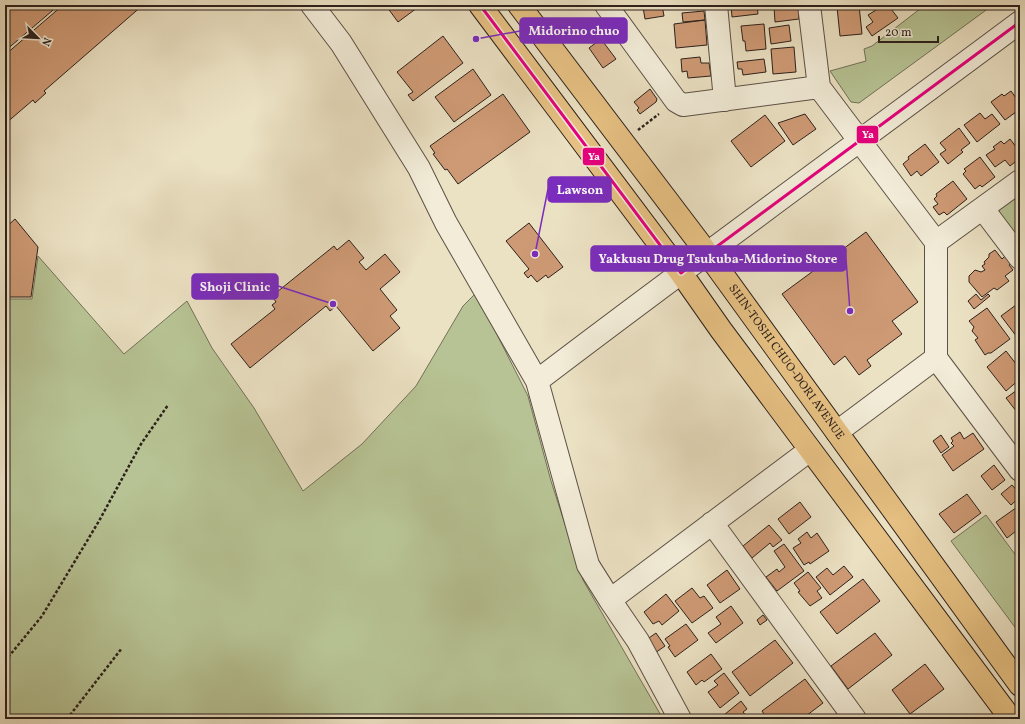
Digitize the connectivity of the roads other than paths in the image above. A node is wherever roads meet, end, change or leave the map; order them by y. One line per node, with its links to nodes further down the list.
1 (312, 5): 18 (street)
2 (480, 5): 16 (main road)
3 (518, 5): 14 (main road, SHIN-TOSHI CHUO-DORI AVENUE)
4 (606, 5): 9 (street)
5 (716, 5): 9 (street)
6 (810, 5): 8 (street)
7 (1020, 22): 10 (street)
8 (819, 87): 9 (street); 10 (street)
9 (725, 100)
10 (860, 142): 13 (street); 14 (street)
11 (1020, 181): 12 (street)
12 (983, 209): 13 (street); 15 (street)
13 (936, 242): 17 (street)
14 (707, 253): 16 (street); 19 (main road, SHIN-TOSHI CHUO-DORI AVENUE)
15 (1020, 258)
16 (681, 273): 18 (street); 20 (main road)
17 (936, 358): 19 (street); 21 (street)
18 (537, 381): 23 (street)
19 (837, 432): 24 (main road, SHIN-TOSHI CHUO-DORI AVENUE)
20 (810, 450): 22 (street); 27 (main road)
21 (1016, 456)
22 (712, 523): 23 (street); 26 (street)
23 (610, 600): 25 (street)
24 (1020, 685)
25 (680, 719)
26 (855, 719)
27 (1011, 719)

